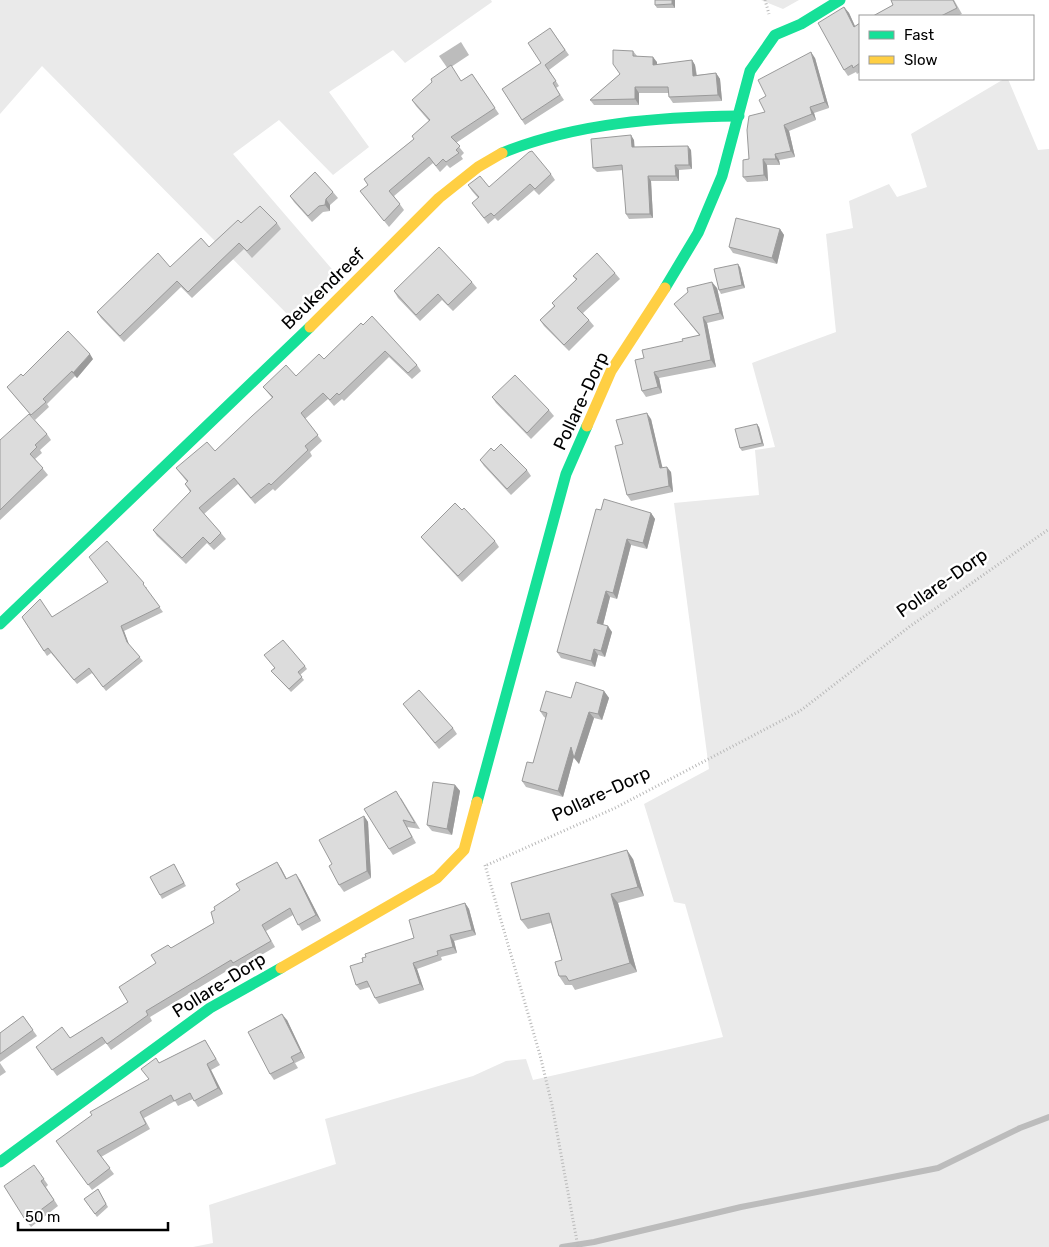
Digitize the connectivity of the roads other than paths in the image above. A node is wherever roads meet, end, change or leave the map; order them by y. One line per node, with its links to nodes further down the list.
1 (840, 0): 2 (street, Pollare-Dorp)
2 (738, 116): 3 (street, Beukendreef); 4 (street, Pollare-Dorp)
3 (0, 624)
4 (0, 1162)

